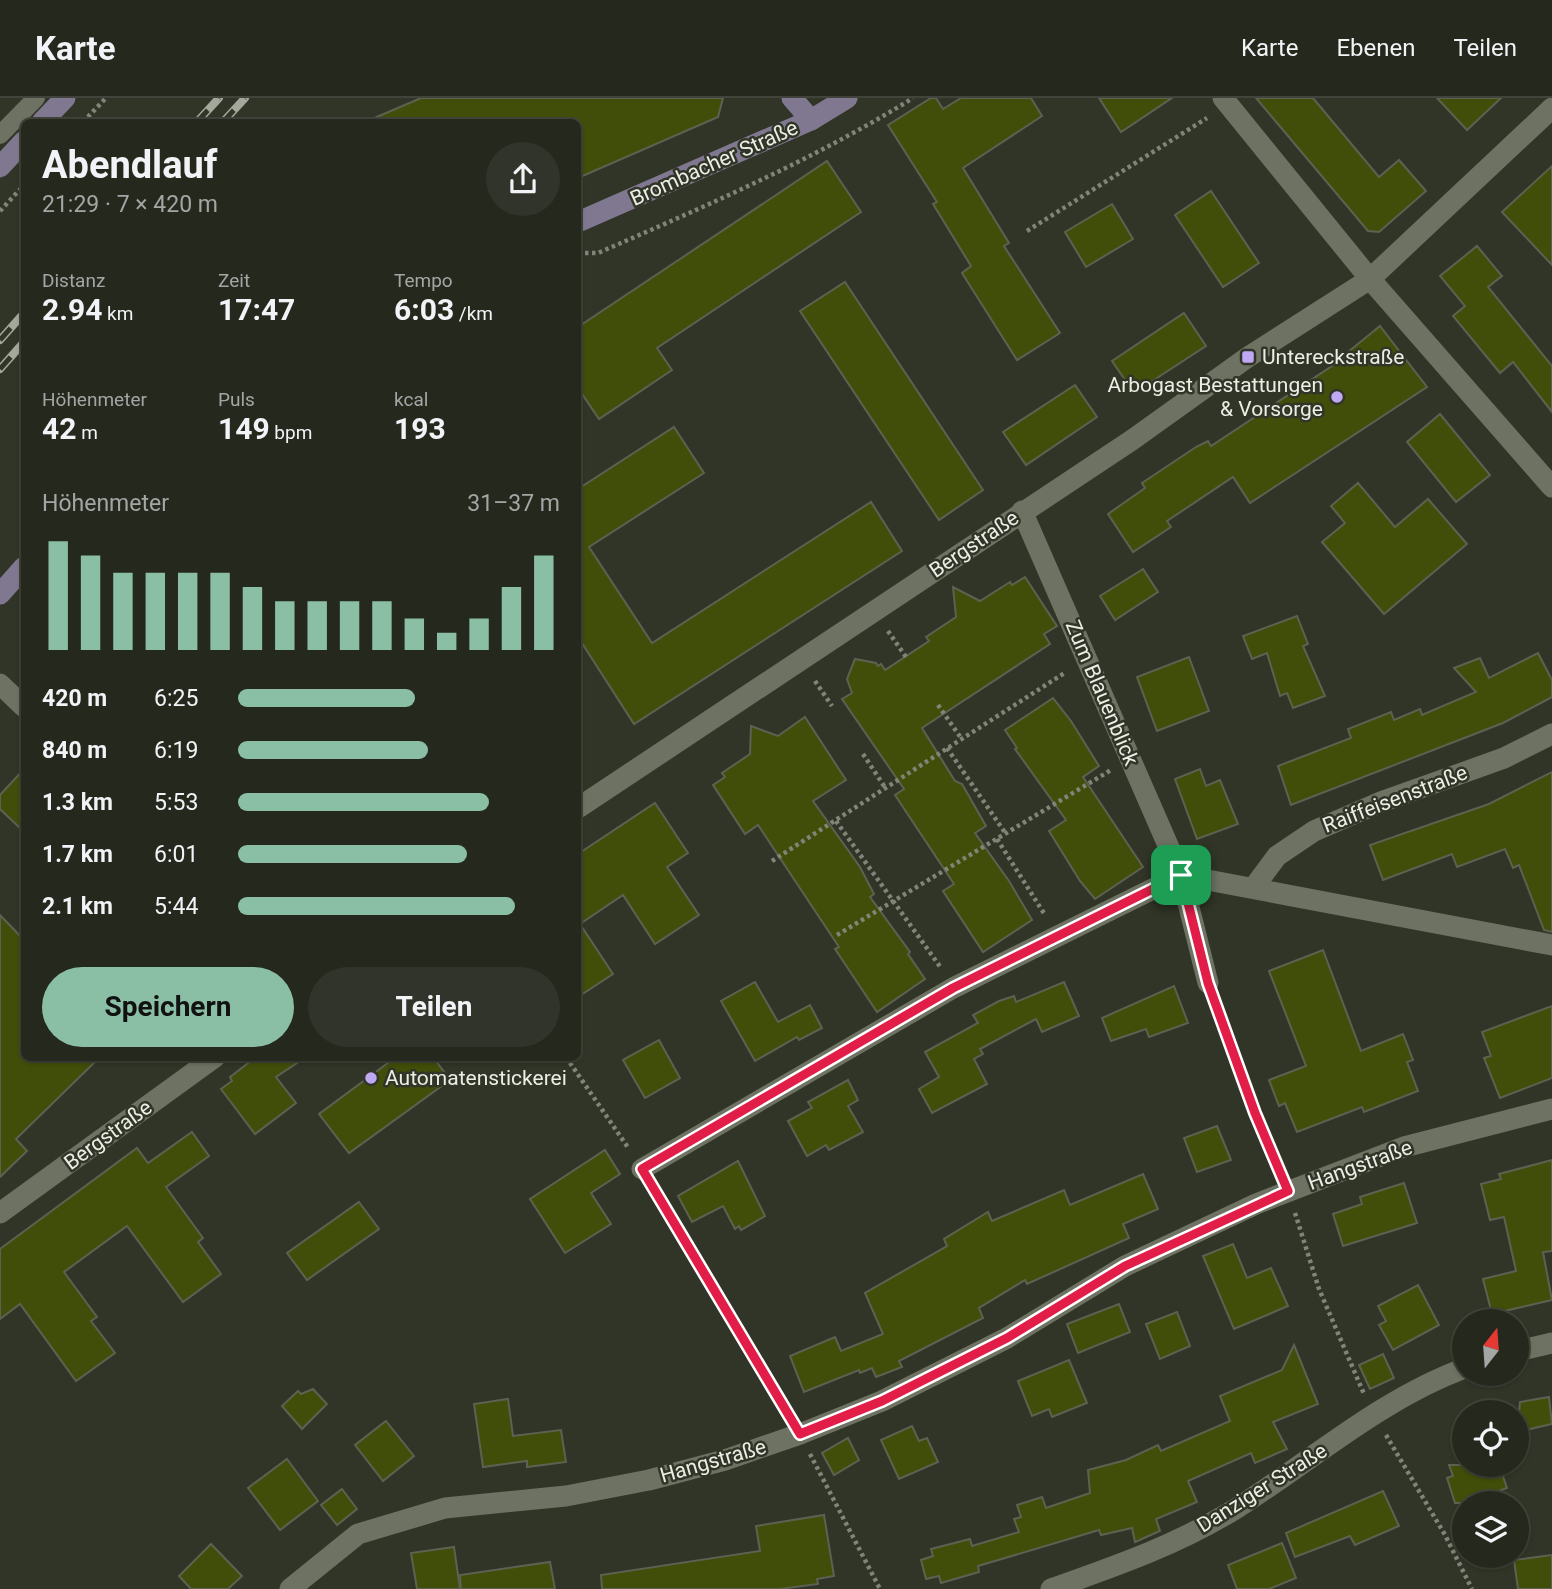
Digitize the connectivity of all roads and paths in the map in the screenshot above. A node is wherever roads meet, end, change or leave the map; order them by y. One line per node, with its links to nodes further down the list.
1 (36, 98): 12 (lane)
2 (65, 98): 9 (main road)
3 (106, 98): 10 (path)
4 (792, 98): 11 (main road)
5 (847, 98): 11 (main road, Brombacher Straße)
6 (913, 98): 19 (path)
7 (1226, 101): 18 (path); 20 (street)
8 (1552, 108): 20 (street, Bergstraße)
9 (45, 119)
10 (86, 119)
11 (811, 120): 17 (main road, Brombacher Straße)
12 (0, 135)
13 (21, 144): 14 (main road)
14 (0, 167)
15 (21, 188): 16 (path)
16 (0, 211)
17 (581, 221)
18 (1027, 231)
19 (581, 253)
20 (1370, 279): 21 (street); 22 (street, Bergstraße)
21 (1552, 485)
22 (1022, 512): 25 (street, Zum Blauenblick); 26 (street, Bergstraße)
23 (21, 570): 24 (main road)
24 (0, 594)
25 (1088, 659): 32 (path); 35 (street, Zum Blauenblick)
26 (802, 660): 30 (path); 37 (street, Bergstraße)
27 (0, 684): 28 (street)
28 (21, 704)
29 (938, 705): 32 (path)
30 (832, 706)
31 (1552, 734): 43 (street, Raiffeisenstraße)
32 (961, 738): 33 (path)
33 (947, 748): 36 (path); 39 (path)
34 (863, 754): 36 (path)
35 (1130, 758): 39 (path); 42 (street, Zum Blauenblick)
36 (886, 789): 38 (path)
37 (581, 806)
38 (836, 821): 41 (path); 44 (path)
39 (1006, 834): 40 (path)
40 (997, 839): 44 (path); 45 (path)
41 (772, 860)
42 (1181, 875): 43 (street); 49 (street, Zum Blauenblick); 53 (street)
43 (1254, 887): 47 (street)
44 (895, 901): 46 (path); 48 (path)
45 (1038, 901)
46 (837, 935)
47 (1552, 946)
48 (946, 975)
49 (1208, 983): 54 (path)
50 (209, 1061): 55 (street, Bergstraße)
51 (569, 1061): 53 (path)
52 (1552, 1110): 54 (street, Hangstraße)
53 (642, 1169): 60 (path)
54 (1288, 1191): 59 (path); 60 (street, Hangstraße)
55 (0, 1213)
56 (1552, 1343): 57 (street)
57 (1530, 1348)
58 (1452, 1373): 59 (street, Danziger Straße)
59 (1374, 1416): 63 (street, Danziger Straße); 64 (path)
60 (800, 1434): 61 (street, Hangstraße); 62 (path)
61 (290, 1589)
62 (880, 1589)
63 (1051, 1589)
64 (1472, 1589)

